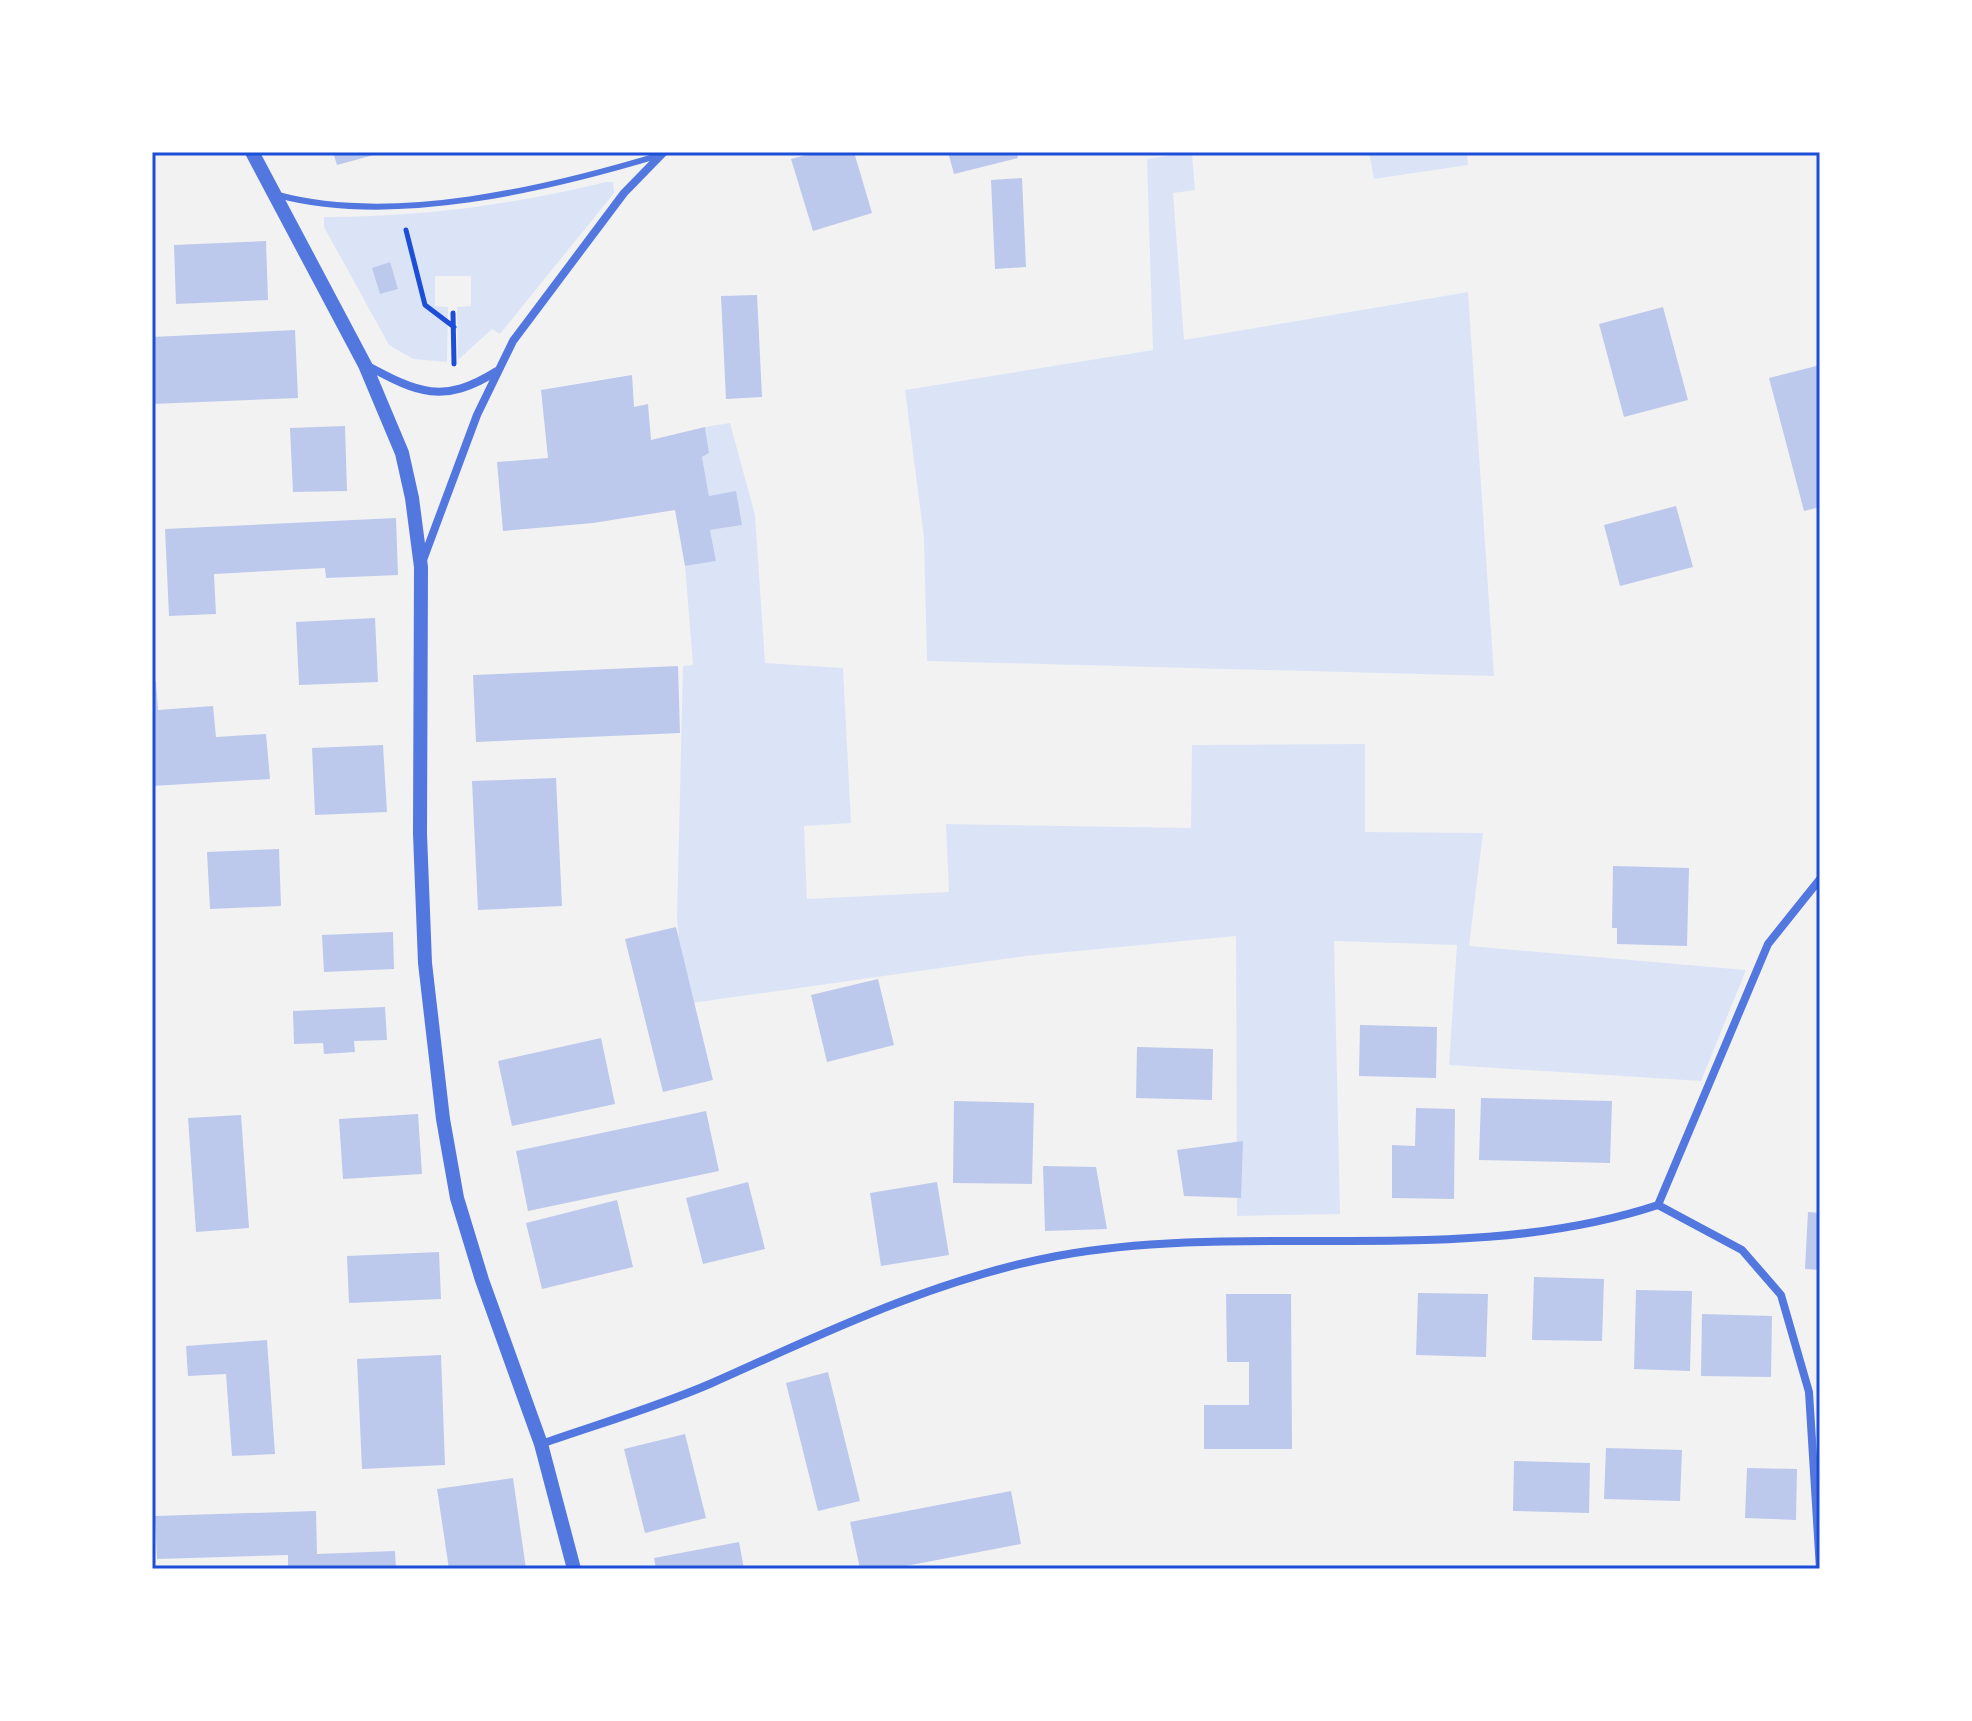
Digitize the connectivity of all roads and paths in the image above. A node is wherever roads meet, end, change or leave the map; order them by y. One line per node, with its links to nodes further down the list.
1 (252, 152): 3 (street)
2 (662, 153): 4 (lane); 8 (street)
3 (275, 194): 4 (lane); 7 (street)
4 (400, 206): 6 (path)
5 (453, 313): 6 (path)
6 (454, 327): 9 (path)
7 (365, 365): 8 (street); 10 (street)
8 (497, 371): 10 (street)
9 (454, 373)
10 (421, 567): 13 (street)
11 (1820, 879): 12 (street)
12 (1658, 1205): 13 (street); 15 (street)
13 (541, 1444): 14 (street)
14 (574, 1569)
15 (1820, 1569)

